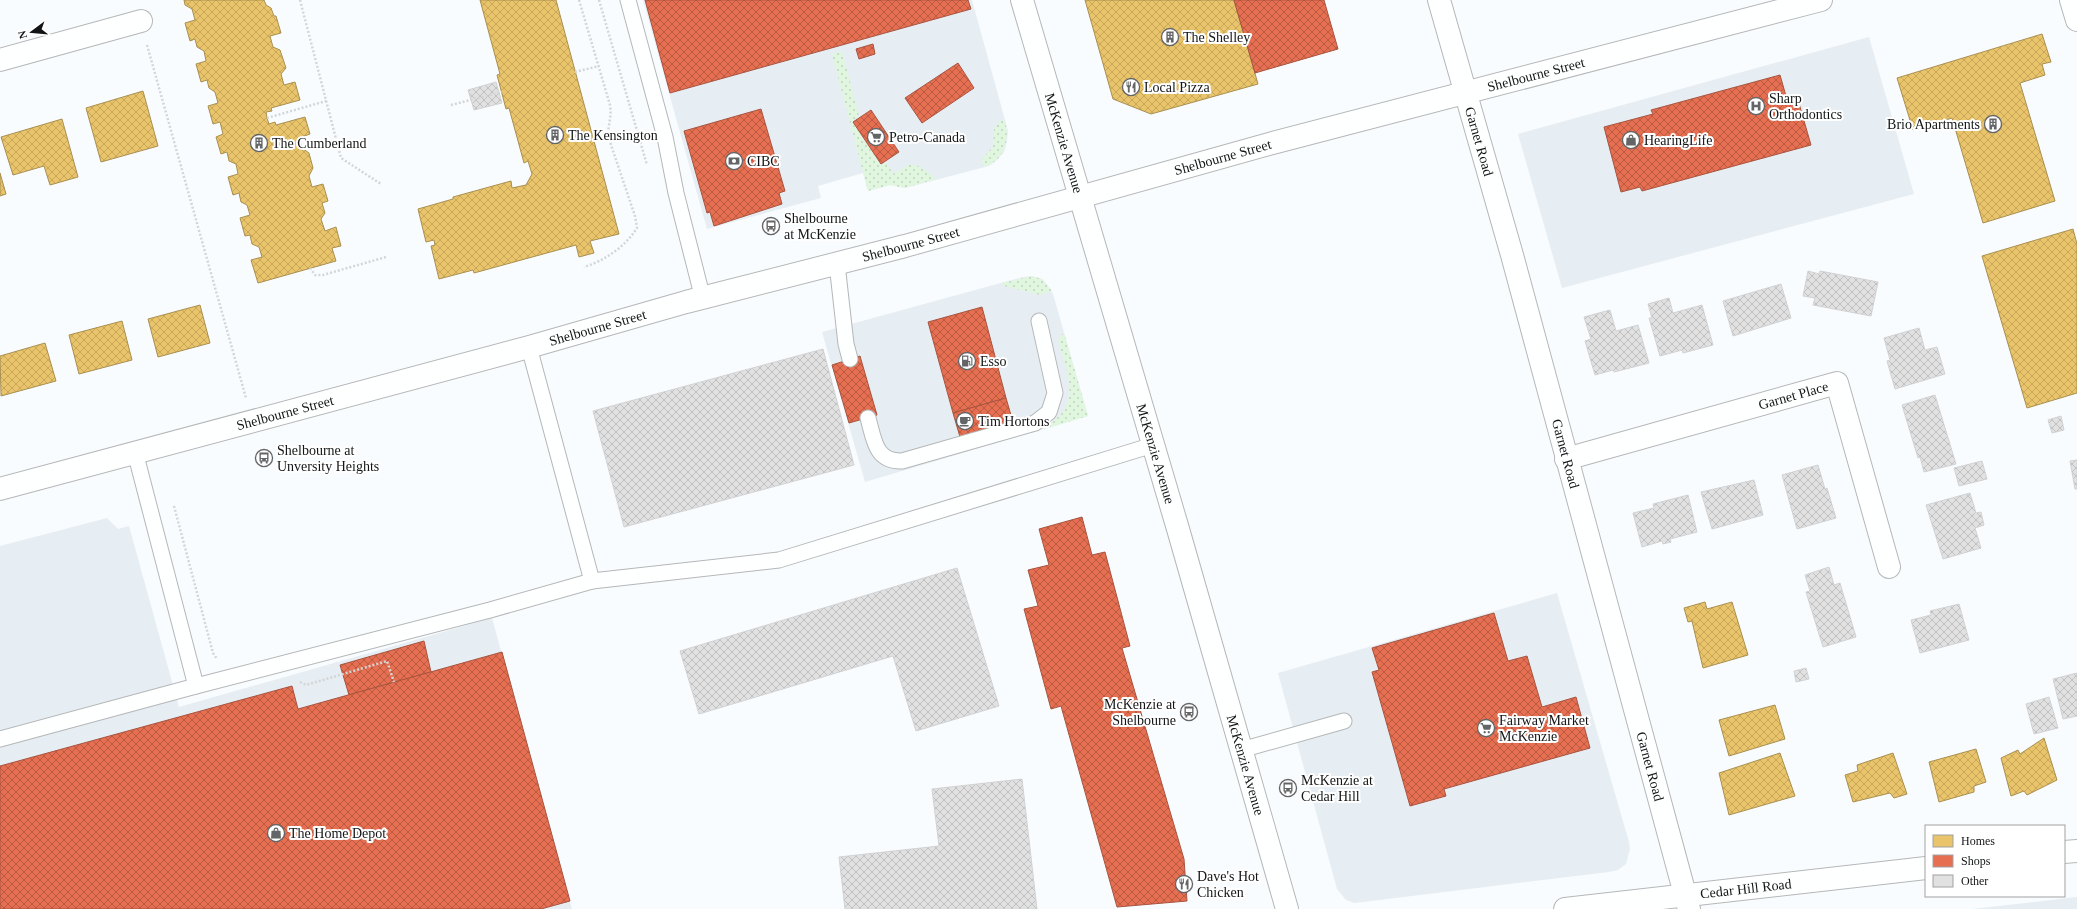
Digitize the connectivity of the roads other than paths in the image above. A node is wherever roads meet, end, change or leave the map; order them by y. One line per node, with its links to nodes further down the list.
1 (628, 0): 12 (lane)
2 (1022, 0): 10 (main road, McKenzie Avenue)
3 (1439, 0): 9 (main road, Garnet Road)
4 (1821, 0): 9 (main road, Shelbourne Street)
5 (2071, 0): 6 (main road)
6 (2077, 20)
7 (140, 21): 8 (main road)
8 (0, 60)
9 (1465, 92): 10 (main road, Shelbourne Street); 19 (main road, Garnet Road)
10 (1079, 196): 11 (main road, Shelbourne Street); 17 (main road, McKenzie Avenue)
11 (837, 264): 12 (main road, Shelbourne Street); 15 (lane)
12 (703, 299): 14 (main road, Shelbourne Street)
13 (1039, 321): 16 (lane)
14 (529, 347): 18 (main road, Shelbourne Street); 22 (lane)
15 (850, 359)
16 (868, 418)
17 (1153, 445): 22 (lane); 26 (main road, McKenzie Avenue)
18 (134, 452): 20 (main road, Shelbourne Street); 23 (lane)
19 (1566, 459): 21 (main road, Garnet Place); 30 (main road, Garnet Road)
20 (0, 489)
21 (1889, 567)
22 (592, 581): 23 (lane)
23 (196, 686): 25 (lane)
24 (1344, 721): 26 (lane)
25 (0, 739)
26 (1241, 750): 31 (main road, McKenzie Avenue)
27 (2077, 851): 28 (main road)
28 (2065, 852)
29 (1925, 868): 30 (main road, Cedar Hill Road)
30 (1688, 902): 32 (main road, Cedar Hill Road)
31 (1287, 909)
32 (1565, 909)

